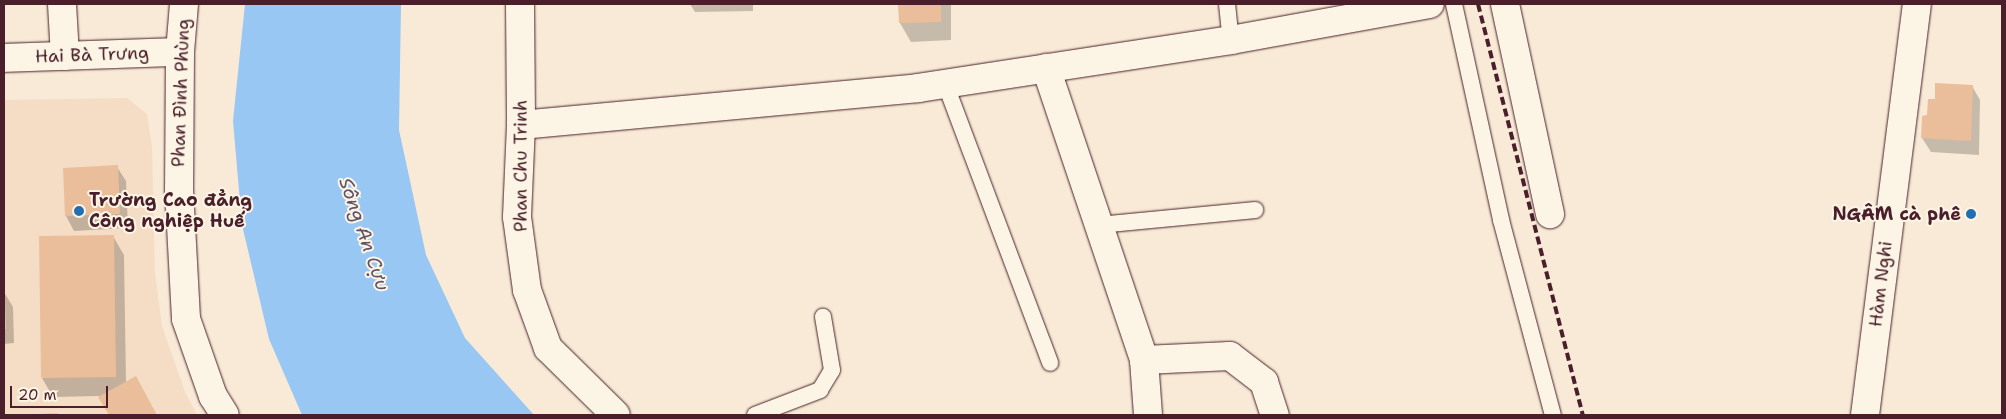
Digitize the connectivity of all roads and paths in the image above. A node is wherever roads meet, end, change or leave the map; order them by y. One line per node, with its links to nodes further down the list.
1 (62, 4): 11 (street)
2 (184, 4): 10 (street, Phan Đình Phùng)
3 (520, 4): 15 (street, Phan Chu Trinh)
4 (1227, 4): 9 (lane)
5 (1430, 4): 9 (street)
6 (1454, 4): 27 (lane)
7 (1505, 4): 17 (street)
8 (1917, 4): 28 (street, Hàm Nghi)
9 (1231, 40): 13 (street)
10 (180, 52): 11 (street, Hai Bà Trưng); 22 (street, Phan Đình Phùng)
11 (65, 56): 12 (street, Hai Bà Trưng)
12 (4, 58)
13 (1046, 68): 14 (street); 18 (street)
14 (945, 83): 15 (street); 21 (lane)
15 (522, 125): 23 (street, Phan Chu Trinh)
16 (1255, 210): 18 (lane)
17 (1550, 214)
18 (1099, 225): 20 (street)
19 (823, 317): 24 (lane)
20 (1144, 360): 25 (street); 26 (street)
21 (1050, 363)
22 (225, 415)
23 (616, 415)
24 (755, 415)
25 (1148, 415)
26 (1275, 415)
27 (1553, 415)
28 (1867, 415)

